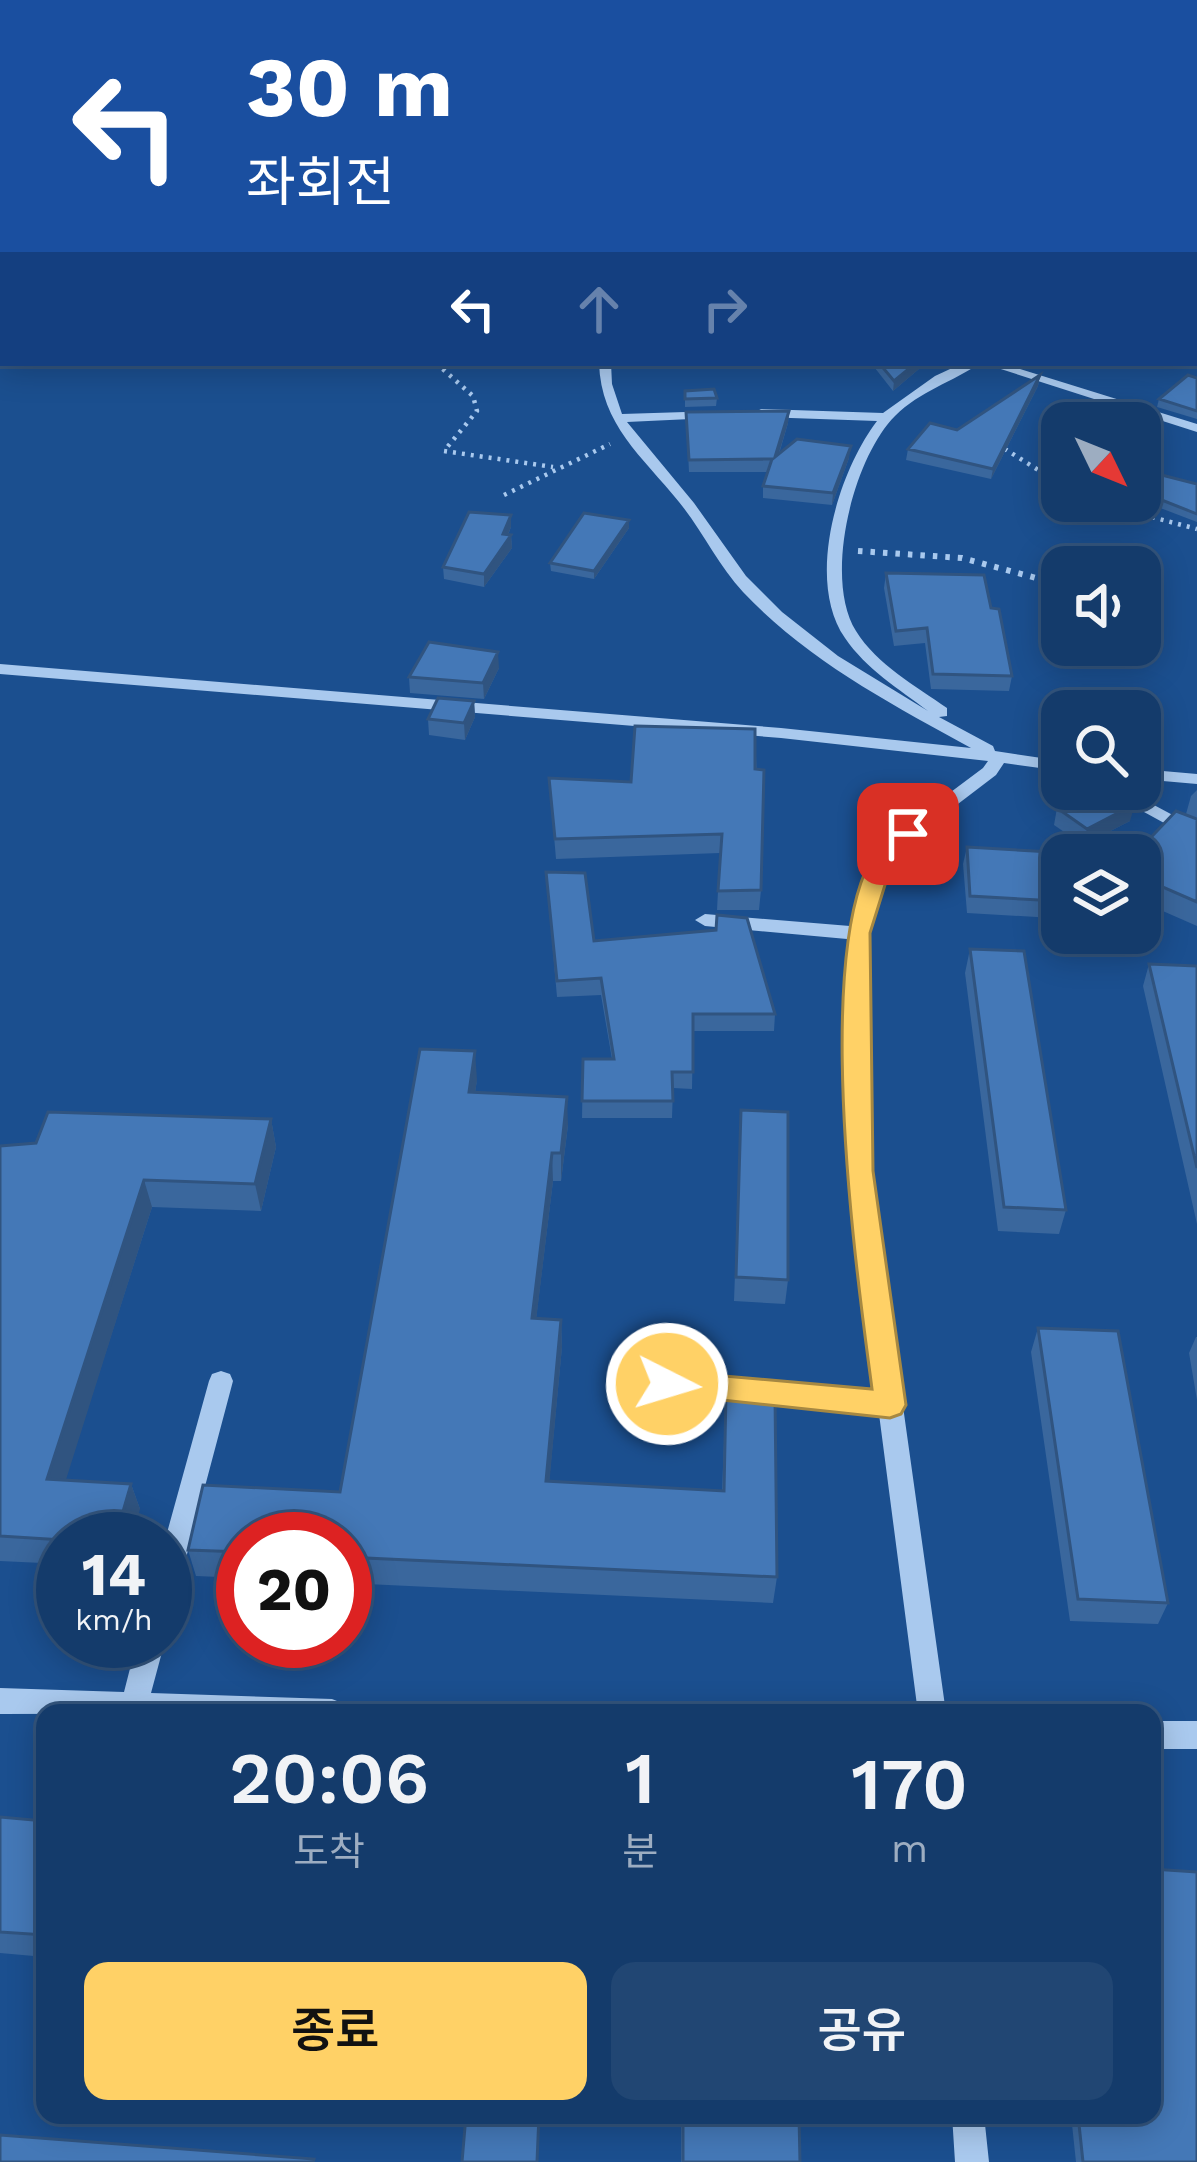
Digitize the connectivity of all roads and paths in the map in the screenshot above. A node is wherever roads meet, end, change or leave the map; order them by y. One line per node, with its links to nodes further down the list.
1 (439, 366): 12 (path)
2 (605, 366): 7 (street)
3 (968, 366): 8 (street)
4 (998, 366): 9 (street)
5 (742, 413): 8 (street)
6 (721, 414): 7 (street)
7 (616, 418): 10 (street)
8 (886, 418): 17 (street)
9 (1197, 428)
10 (628, 437): 12 (path); 20 (street)
11 (985, 439): 13 (path)
12 (553, 467): 14 (path)
13 (1041, 472)
14 (504, 494)
15 (1161, 519): 16 (path)
16 (1197, 529)
17 (836, 550): 18 (path); 20 (street)
18 (1041, 580)
19 (0, 670): 20 (street)
20 (999, 756): 21 (street); 27 (street)
21 (1041, 763)
22 (1161, 776): 23 (street)
23 (1197, 779)
24 (1150, 810): 25 (street)
25 (1197, 835)
26 (705, 920): 27 (street)
27 (857, 933): 30 (street)
28 (220, 1381): 31 (street)
29 (667, 1384): 30 (street)
30 (890, 1405): 36 (street)
31 (185, 1512)
32 (144, 1668): 35 (street)
33 (0, 1701): 34 (street)
34 (80, 1704)
35 (135, 1704)
36 (931, 1704)
37 (1161, 1736): 38 (street)
38 (1197, 1736)
39 (969, 2124): 40 (street)
40 (972, 2162)

